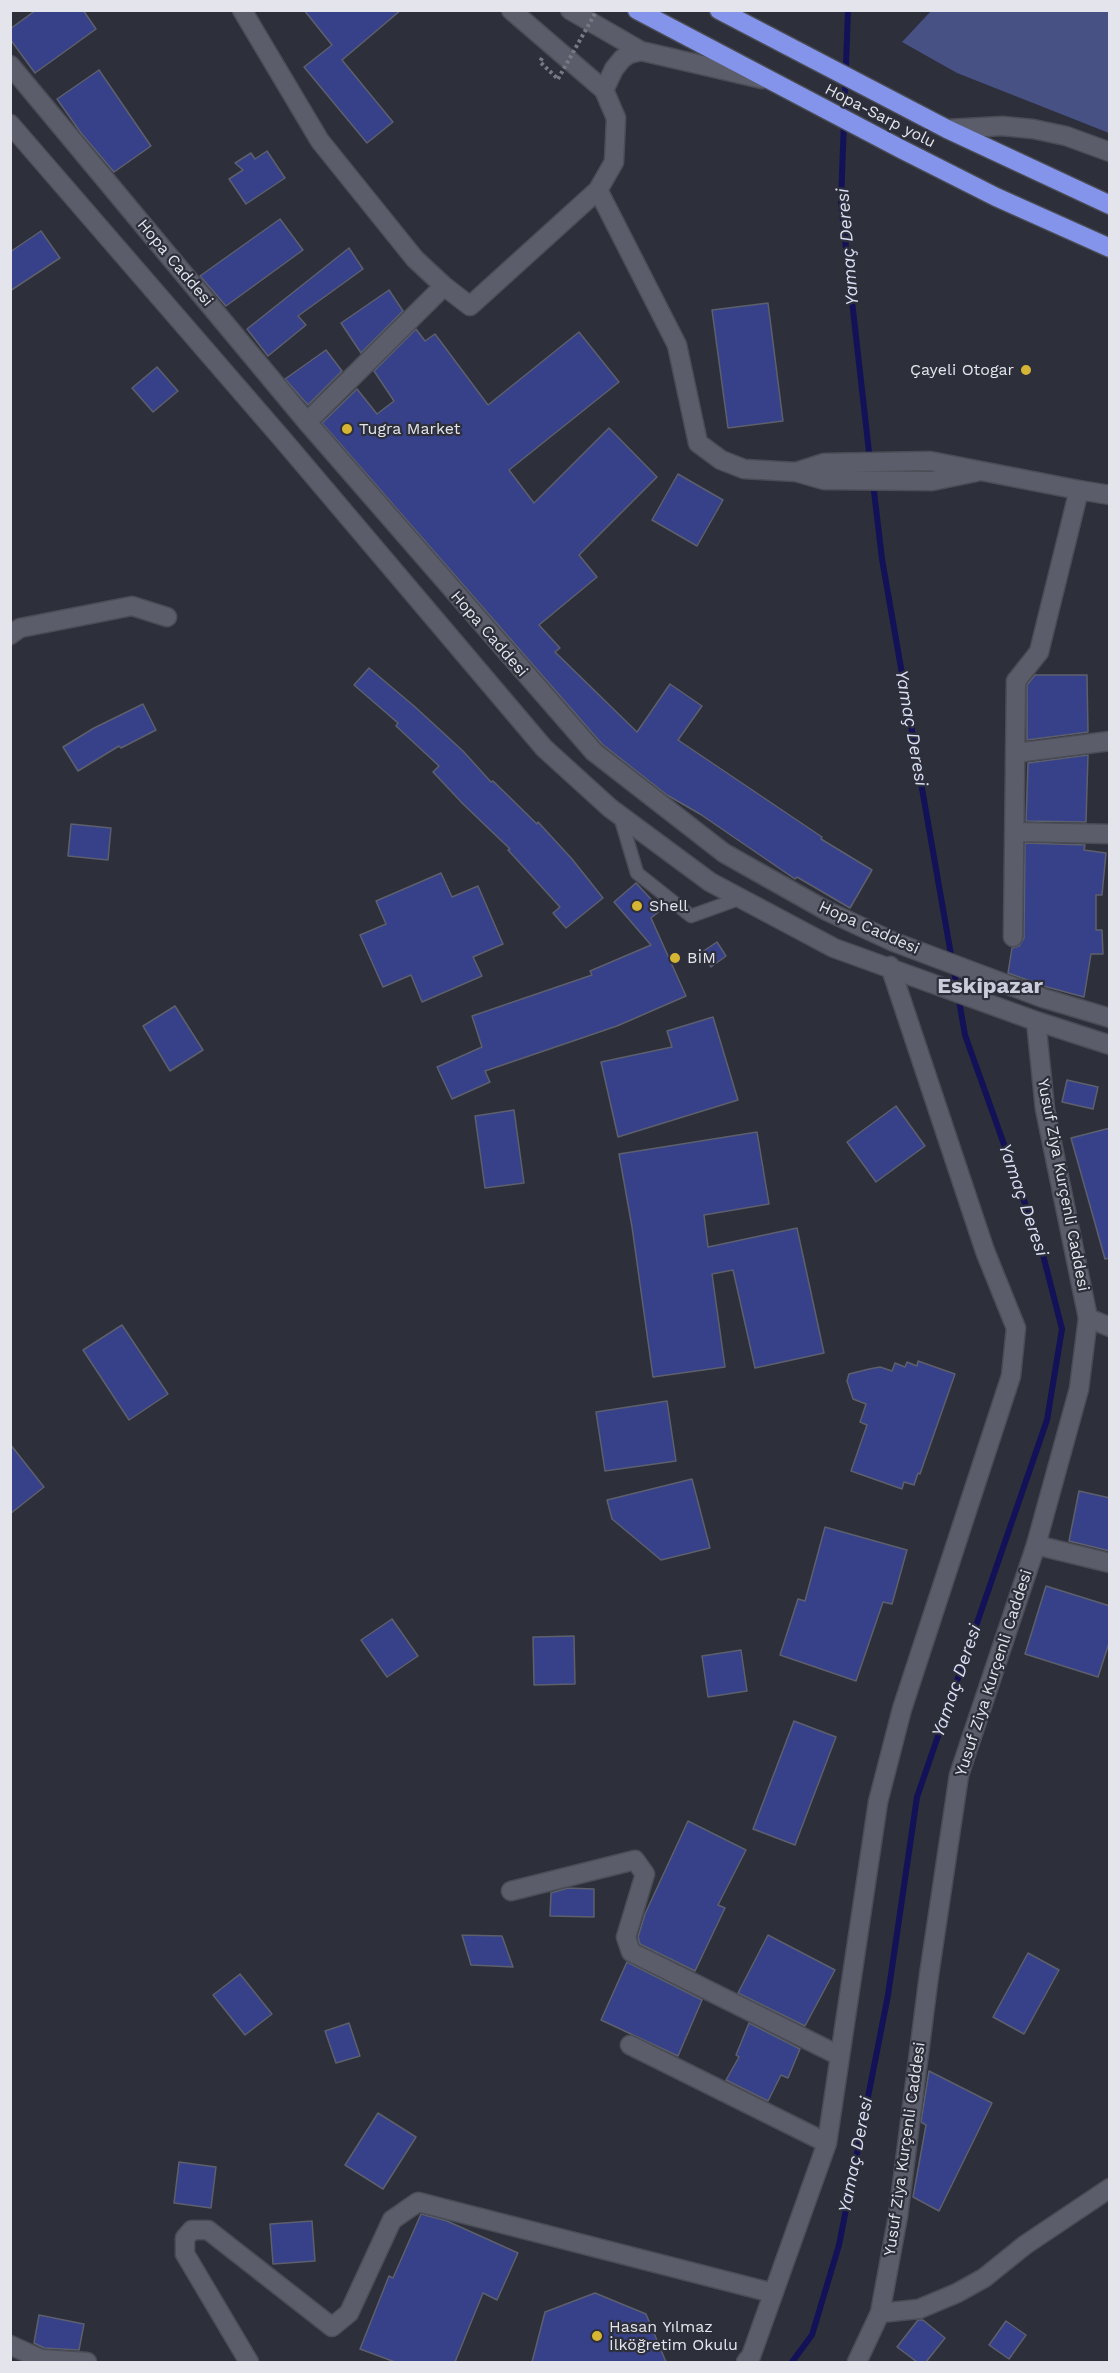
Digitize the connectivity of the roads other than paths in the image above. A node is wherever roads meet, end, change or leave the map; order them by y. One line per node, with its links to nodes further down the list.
1 (242, 10): 16 (street)
2 (511, 10): 9 (street)
3 (570, 10): 6 (street)
4 (637, 10): 8 (highway, Hopa-Sarp yolu)
5 (719, 10): 11 (highway)
6 (640, 51): 8 (street); 9 (street)
7 (10, 64): 17 (street, Hopa Caddesi)
8 (772, 82): 15 (highway, Hopa-Sarp yolu)
9 (604, 90): 13 (street)
10 (10, 124): 26 (street, Hopa Caddesi)
11 (947, 129): 12 (street); 14 (highway)
12 (1110, 152)
13 (598, 190): 16 (street); 18 (street)
14 (1110, 205)
15 (1110, 248)
16 (444, 286): 17 (street)
17 (307, 422): 32 (street, Hopa Caddesi)
18 (824, 471): 19 (street); 19 (street)
19 (976, 471): 20 (street)
20 (1079, 490): 21 (street); 25 (street)
21 (1110, 495)
22 (167, 618): 23 (street)
23 (10, 635)
24 (1110, 741): 25 (street)
25 (1016, 753): 27 (street)
26 (620, 816): 29 (street, Hopa Caddesi); 29 (lane)
27 (1016, 832): 28 (street); 30 (street)
28 (1110, 834)
29 (741, 898): 31 (street, Hopa Caddesi)
30 (1012, 937)
31 (890, 966): 33 (street, Hopa Caddesi); 41 (street)
32 (1110, 1018)
33 (1036, 1021): 34 (street, Hopa Caddesi); 35 (street, Yusuf Ziya Kurçenli Caddesi)
34 (1110, 1045)
35 (1088, 1318): 36 (street); 37 (street, Yusuf Ziya Kurçenli Caddesi)
36 (1110, 1327)
37 (1036, 1545): 38 (street); 45 (street, Yusuf Ziya Kurçenli Caddesi)
38 (1110, 1563)
39 (511, 1891): 41 (street)
40 (630, 2045): 42 (street)
41 (840, 2056): 42 (street)
42 (827, 2143): 44 (street)
43 (1110, 2188): 45 (street)
44 (773, 2293): 48 (street); 49 (street)
45 (880, 2313): 50 (street, Yusuf Ziya Kurçenli Caddesi)
46 (10, 2345): 47 (street)
47 (87, 2362)
48 (249, 2362)
49 (746, 2362)
50 (857, 2362)

